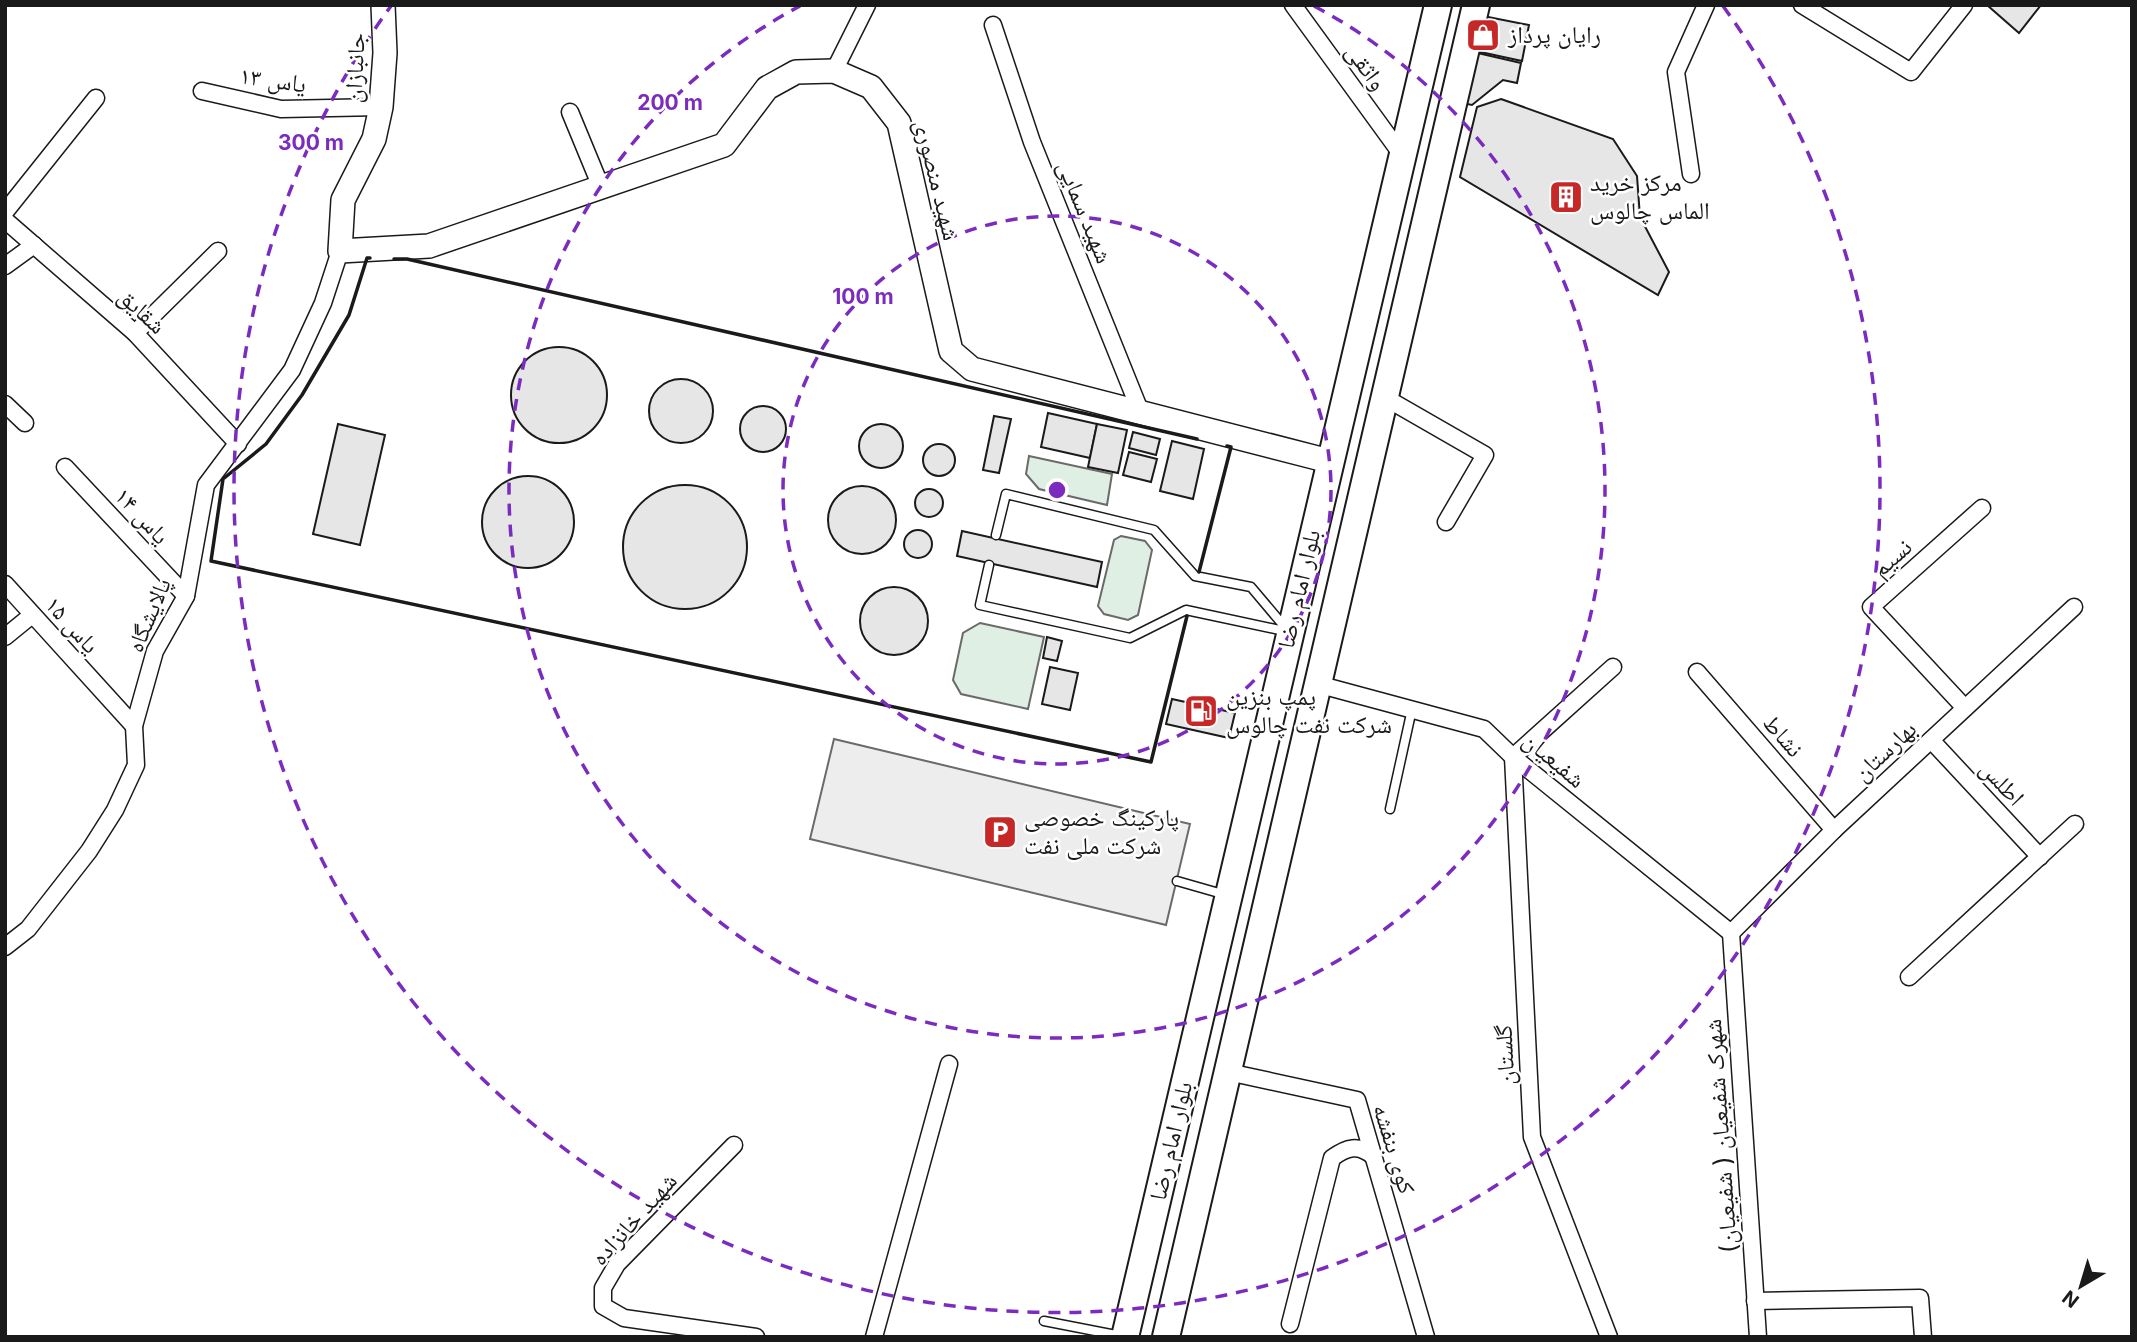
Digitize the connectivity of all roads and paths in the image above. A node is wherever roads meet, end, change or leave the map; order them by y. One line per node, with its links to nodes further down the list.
1 (383, 5): 13 (street, جانبازان)
2 (867, 5): 10 (street)
3 (1293, 5): 15 (street, واثقی)
4 (1438, 5): 15 (main road, بلوار امام رضا)
5 (1476, 5): 25 (main road, بلوار امام رضا)
6 (1706, 5): 16 (street)
7 (1801, 5): 8 (street)
8 (1964, 5)
9 (993, 25): 27 (street, شهید سمایی)
10 (834, 71): 17 (street, شهید منصوری); 27 (street, شهید منصوری)
11 (202, 90): 13 (street, یاس ۱۳)
12 (96, 99): 18 (street)
13 (381, 107): 22 (street, جانبازان)
14 (570, 112): 17 (street)
15 (1402, 155): 30 (main road, بلوار امام رضا)
16 (1691, 174)
17 (601, 187): 22 (street, شهید منصوری)
18 (5, 212)
19 (5, 220): 20 (street, شقایق)
20 (34, 245): 23 (street); 24 (street, شقایق)
21 (218, 251): 24 (street)
22 (340, 251): 29 (street, پالایشگاه)
23 (5, 266)
24 (135, 333): 29 (street, شقایق)
25 (1384, 397): 33 (street); 42 (main road, بلوار امام رضا)
26 (5, 404): 28 (street)
27 (1141, 413): 30 (street, شهید منصوری)
28 (25, 423)
29 (238, 444): 37 (street, پالایشگاه)
30 (1329, 461): 40 (main road, بلوار امام رضا)
31 (65, 467): 37 (street, یاس ۱۴)
32 (1982, 508): 46 (street, نسیم)
33 (1446, 522)
34 (996, 535): 40 (lane)
35 (989, 565): 40 (lane)
36 (5, 584): 39 (street, یاس ۱۵)
37 (186, 596): 48 (street, پالایشگاه)
38 (2074, 607): 46 (street, بهارستان)
39 (32, 615): 41 (street); 48 (street, یاس ۱۵)
40 (1289, 632): 42 (main road); 56 (main road, بلوار امام رضا)
41 (5, 637)
42 (1326, 640): 45 (main road, بلوار امام رضا)
43 (1613, 667): 50 (street)
44 (1697, 672): 53 (street, نشاط)
45 (1317, 684): 47 (street, شفیعیان); 57 (main road, بلوار امام رضا)
46 (1965, 708): 49 (street, بهارستان)
47 (1412, 709): 50 (street, شفیعیان); 51 (lane)
48 (134, 726): 59 (street, پالایشگاه)
49 (1931, 740): 53 (street, بهارستان); 54 (street, اطلس)
50 (1513, 757): 58 (street, شفیعیان); 73 (street, گلستان)
51 (1390, 808)
52 (2075, 824): 54 (street)
53 (1834, 830): 58 (street, بهارستان)
54 (2040, 857): 60 (street)
55 (1177, 881): 56 (lane)
56 (1228, 896): 57 (main road); 70 (main road, بلوار امام رضا)
57 (1267, 905): 62 (main road, بلوار امام رضا)
58 (1731, 933): 65 (street, شهرک شفیعیان ( شفیعیان))
59 (5, 947)
60 (1909, 977)
61 (949, 1063): 69 (street)
62 (1228, 1072): 64 (street, کوی بنفشه); 71 (main road, بلوار امام رضا)
63 (734, 1145): 68 (street, شهید خانزاده)
64 (1374, 1156): 67 (street); 72 (street, کوی بنفشه)
65 (1755, 1301): 74 (street, شهرک شفیعیان ( شفیعیان)); 75 (street)
66 (1044, 1321): 70 (lane)
67 (1290, 1324)
68 (756, 1337)
69 (874, 1337)
70 (1125, 1337)
71 (1166, 1337)
72 (1426, 1337)
73 (1609, 1337)
74 (1758, 1337)
75 (1923, 1337)

